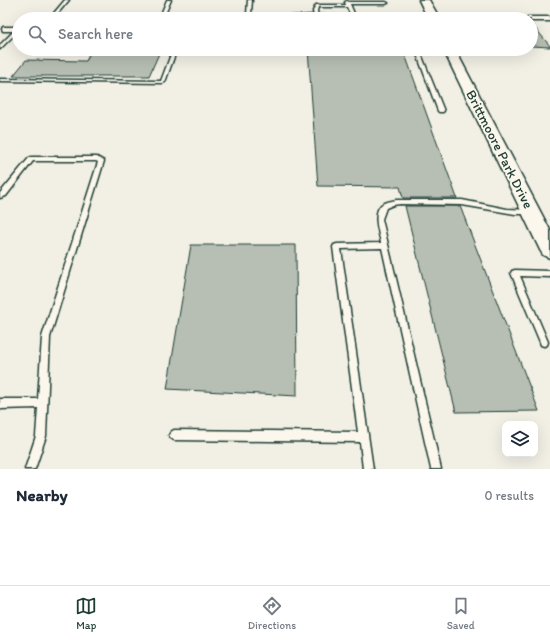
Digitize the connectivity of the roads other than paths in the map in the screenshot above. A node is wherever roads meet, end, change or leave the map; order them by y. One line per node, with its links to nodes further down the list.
1 (67, 0): 7 (lane)
2 (169, 0): 8 (lane)
3 (250, 0): 9 (lane)
4 (424, 0): 11 (street)
5 (386, 2): 6 (lane)
6 (347, 3): 10 (lane)
7 (58, 12)
8 (164, 12)
9 (249, 12)
10 (315, 12)
11 (430, 12)
12 (538, 19): 13 (street)
13 (550, 20)
14 (12, 36): 15 (lane)
15 (0, 48)
16 (172, 56): 19 (lane)
17 (420, 56): 20 (lane)
18 (453, 56): 22 (street, Brittmoore Park Drive)
19 (0, 80)
20 (441, 111)
21 (0, 196): 27 (lane)
22 (532, 212): 23 (lane); 24 (street, Brittmoore Park Drive)
23 (385, 245): 30 (lane); 33 (lane)
24 (550, 250)
25 (550, 274): 26 (lane)
26 (544, 342)
27 (43, 403): 28 (lane); 31 (lane)
28 (0, 404)
29 (174, 435): 30 (lane)
30 (364, 437): 32 (lane)
31 (30, 469)
32 (368, 469)
33 (436, 469)

